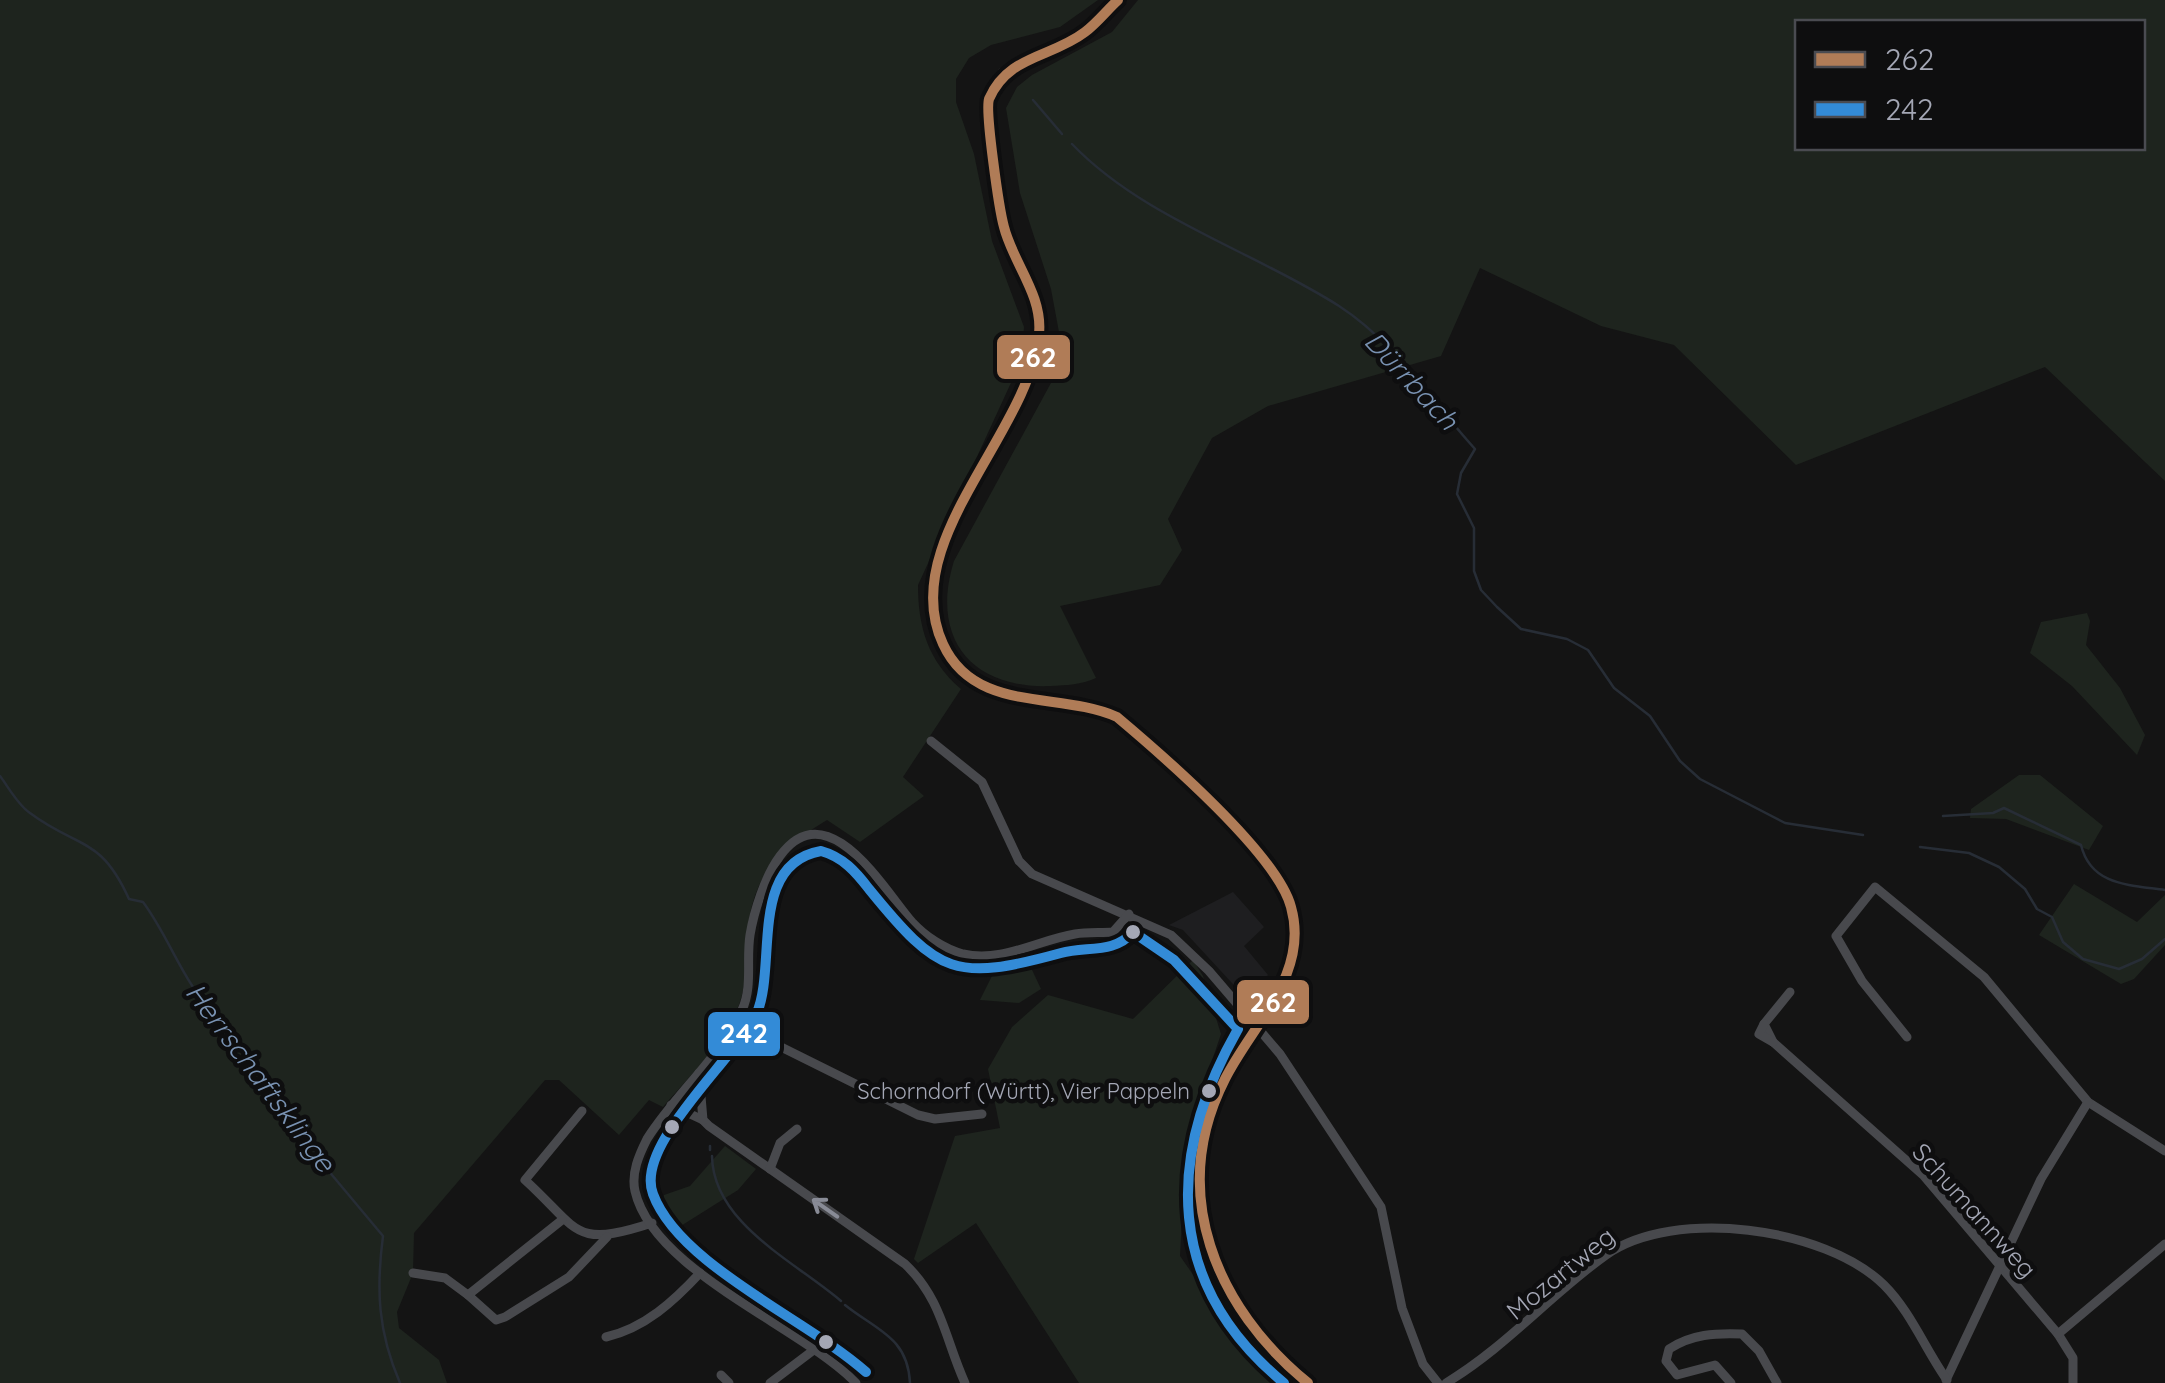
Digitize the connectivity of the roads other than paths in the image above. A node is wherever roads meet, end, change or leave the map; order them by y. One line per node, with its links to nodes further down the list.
1 (1118, 0): 5 (main road)
2 (931, 740): 3 (street)
3 (1129, 914): 5 (street); 7 (street)
4 (1790, 992): 21 (street, Schumannweg)
5 (1256, 1027): 32 (main road); 33 (street)
6 (1907, 1037): 9 (street)
7 (722, 1046): 8 (street); 12 (street)
8 (699, 1073): 10 (street); 13 (street)
9 (2088, 1102): 15 (street); 21 (street)
10 (671, 1105): 13 (street); 18 (street)
11 (582, 1111): 17 (street)
12 (982, 1114)
13 (703, 1120): 16 (street)
14 (797, 1129): 16 (street)
15 (2165, 1151)
16 (770, 1170): 31 (street, one-way to 16)
17 (562, 1220): 19 (street); 24 (street)
18 (652, 1224): 19 (street); 22 (street)
19 (607, 1237): 24 (street)
20 (2165, 1244): 25 (street)
21 (2001, 1267): 25 (street, Schumannweg); 28 (street)
22 (700, 1272): 26 (street); 27 (street)
23 (413, 1273): 24 (street)
24 (468, 1294)
25 (2058, 1334): 37 (street, Schumannweg)
26 (606, 1337)
27 (815, 1348): 29 (street); 30 (street)
28 (1946, 1381): 34 (street, Mozartweg)
29 (770, 1383)
30 (856, 1383)
31 (965, 1383)
32 (1308, 1383)
33 (1438, 1383)
34 (1446, 1383)
35 (1731, 1383): 36 (street)
36 (1777, 1383)
37 (2073, 1383)

